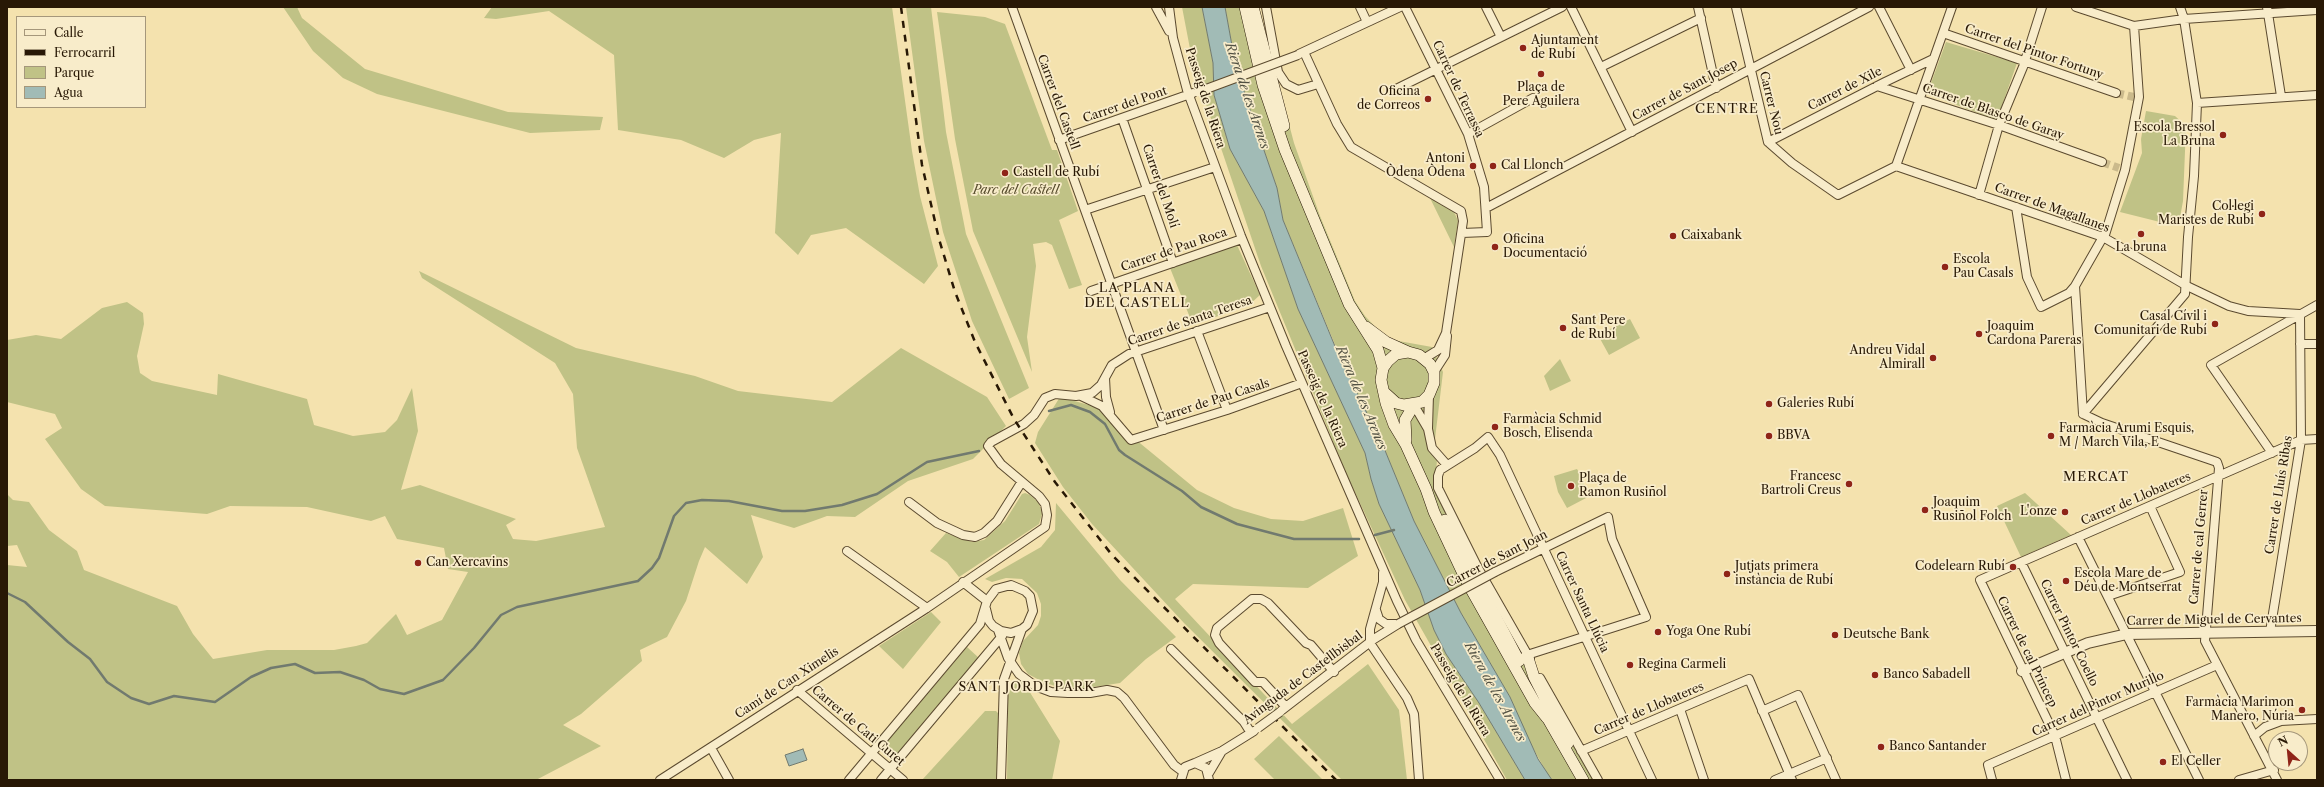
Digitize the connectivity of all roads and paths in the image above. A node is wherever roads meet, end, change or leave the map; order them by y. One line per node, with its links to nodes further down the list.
1 (1012, 7): 52 (street, Carrer del Castell)
2 (1156, 7): 28 (street)
3 (1169, 7): 28 (street, Passeig de la Riera)
4 (1245, 7): 57 (main road)
5 (1253, 7): 57 (main road)
6 (1266, 7): 37 (street)
7 (1360, 7): 25 (street)
8 (1400, 7): 25 (street, Carrer del Pont)
9 (1405, 7): 34 (street, Carrer de Terrassa)
10 (1486, 7): 29 (street)
11 (1562, 7): 29 (street)
12 (1571, 7): 33 (street)
13 (1698, 7): 23 (street)
14 (1739, 7): 35 (street, Carrer Nou)
15 (1869, 7): 35 (street, Carrer de Sant Josep)
16 (1879, 7): 36 (street)
17 (1952, 7): 27 (street)
18 (2042, 7): 32 (street)
19 (2076, 7): 26 (street)
20 (2180, 7): 24 (street)
21 (2317, 10): 22 (street)
22 (2268, 11): 24 (street); 44 (street)
23 (1700, 18): 33 (street); 39 (street)
24 (2184, 19): 26 (street); 47 (street)
25 (1367, 22): 30 (street, Carrer del Pont)
26 (2134, 26): 64 (street)
27 (1943, 33): 31 (street); 32 (street, Carrer del Pintor Fortuny)
28 (1173, 38): 42 (street, Passeig de la Riera)
29 (1501, 38): 34 (street)
30 (1301, 53): 37 (street); 42 (street, Carrer del Pont, bridge)
31 (1933, 59): 36 (street, Carrer de Xile); 46 (street)
32 (2025, 61): 41 (street, Carrer del Pintor Fortuny); 49 (street)
33 (1601, 67): 50 (street)
34 (1436, 69): 40 (street); 51 (street, Carrer de Terrassa)
35 (1750, 69): 39 (street, Carrer de Sant Josep); 53 (street, Carrer Nou)
36 (1911, 70): 38 (street, Carrer de Xile)
37 (1318, 84): 63 (street)
38 (1877, 86): 46 (street, Carrer de Blasco de Garay); 53 (street, Carrer de Xile)
39 (1716, 88): 50 (street, Carrer de Sant Josep)
40 (1394, 90)
41 (2116, 93)
42 (1189, 95): 48 (street, Carrer del Pont); 56 (street, Passeig de la Riera)
43 (2317, 95): 44 (street)
44 (2281, 96): 47 (street)
45 (1533, 98): 51 (street)
46 (1919, 99): 49 (street, Carrer de Blasco de Garay); 55 (street)
47 (2197, 103): 69 (street)
48 (1122, 118): 52 (street, Carrer del Pont); 58 (street, Carrer del Molí)
49 (1999, 125): 54 (street, Carrer de Blasco de Garay); 59 (street)
50 (1632, 132): 61 (street, Carrer de Sant Josep)
51 (1468, 134): 61 (street, Carrer de Terrassa)
52 (1059, 140): 62 (street, Carrer del Castell)
53 (1768, 142): 55 (street, Carrer Nou)
54 (2102, 162)
55 (1896, 166): 59 (street, Carrer de Magallanes)
56 (1215, 167): 58 (street); 65 (street, Passeig de la Riera)
57 (1297, 179): 74 (main road)
58 (1149, 189): 62 (street); 66 (street, Carrer del Molí)
59 (1979, 195): 60 (street, Carrer de Magallanes)
60 (2016, 207): 64 (street, Carrer de Magallanes); 68 (street)
61 (1486, 208): 63 (street, Carrer de Terrassa)
62 (1085, 210): 67 (street, Carrer del Castell)
63 (1462, 232): 76 (street)
64 (2104, 238): 68 (street); 69 (street, Carrer de Magallanes)
65 (1242, 239): 66 (street, Carrer de Pau Roca); 72 (street, Passeig de la Riera)
66 (1173, 263): 67 (street, Carrer de Pau Roca)
67 (1111, 284): 70 (street, Carrer de Pau Roca); 79 (street, Carrer del Castell)
68 (2075, 286): 91 (street)
69 (2187, 286): 73 (street, Carrer de Magallanes); 91 (street)
70 (1091, 291)
71 (2317, 305): 73 (street)
72 (1270, 307): 75 (street, Carrer de Santa Teresa); 85 (street, Passeig de la Riera)
73 (2300, 314): 77 (street, Carrer de Lluís Ribas); 99 (street)
74 (1359, 322): 80 (main road); 82 (main road)
75 (1197, 331): 79 (street, Carrer de Santa Teresa); 90 (street)
76 (1446, 333): 81 (street); 83 (street)
77 (2300, 344): 78 (street); 97 (street, Carrer de Lluís Ribas)
78 (2317, 344)
79 (1135, 352): 84 (street, Carrer de Santa Teresa); 94 (street, Carrer del Castell)
80 (1408, 352): 81 (main road); 82 (main road)
81 (1424, 358): 83 (main road)
82 (1383, 368): 86 (main road)
83 (1434, 372): 87 (main road)
84 (1105, 374): 88 (street, Carrer de Santa Teresa); 92 (street)
85 (1302, 383): 90 (street, Carrer de Pau Casals); 109 (street, Passeig de la Riera)
86 (1385, 393): 89 (main road); 98 (main road)
87 (1429, 395): 89 (main road); 93 (street)
88 (1076, 396): 92 (street); 95 (street, Carrer de Santa Teresa)
89 (1414, 405): 93 (street); 98 (main road)
90 (1227, 410): 94 (street, Carrer de Pau Casals)
91 (2083, 414): 101 (street, Carrer de cal Gerrer)
92 (1112, 416): 94 (street, Carrer de Pau Casals)
93 (1428, 429): 100 (street)
94 (1164, 430)
95 (1008, 434): 102 (street, Camí de Can Ximelis)
96 (2317, 439): 97 (street)
97 (2301, 440): 99 (street, Carrer de Llobateres); 119 (street, Carrer de Lluís Ribas)
98 (1406, 445): 157 (main road)
99 (2272, 453): 101 (street, Carrer de Llobateres)
100 (1447, 465): 106 (street, Carrer Santa Llúcia); 127 (street)
101 (2218, 477): 104 (street, Carrer de Llobateres); 121 (street, Carrer de cal Gerrer)
102 (1020, 483): 103 (street); 111 (street, Camí de Can Ximelis)
103 (909, 502)
104 (2150, 506): 105 (street, Carrer de Llobateres); 112 (street)
105 (2078, 537): 108 (street, Carrer de Llobateres); 112 (street)
106 (1544, 549): 116 (street, Carrer de Sant Joan, bridge); 123 (street, Carrer Santa Llúcia); 123 (street, Carrer de Sant Joan)
107 (847, 551): 114 (street)
108 (2021, 562): 110 (street, Carrer de Llobateres); 126 (street, Carrer Pintor Coello)
109 (1382, 568): 115 (street); 165 (street, Passeig de la Riera)
110 (1980, 580): 130 (street, Carrer de cal Príncep)
111 (962, 582): 113 (street); 114 (street, Camí de Can Ximelis)
112 (2108, 596): 122 (street)
113 (986, 605): 117 (street); 120 (street); 148 (street)
114 (928, 608): 134 (street, Camí de Can Ximelis)
115 (1376, 610): 116 (street); 124 (street)
116 (1398, 624): 124 (street, Avinguda de Castellbisbal)
117 (1022, 629): 120 (street); 128 (street)
118 (2317, 631): 119 (street, Carrer de Miguel de Cervantes)
119 (2270, 632): 121 (street, Carrer de Miguel de Cervantes)
120 (1001, 633): 128 (street); 152 (street)
121 (2204, 633): 122 (street, Carrer de Miguel de Cervantes); 129 (street)
122 (2128, 634): 126 (street, Carrer de Miguel de Cervantes); 135 (street)
123 (1585, 635): 127 (street); 141 (street, Carrer Santa Llúcia)
124 (1370, 642): 131 (street, Avinguda de Castellbisbal); 164 (street)
125 (1171, 649): 142 (street)
126 (2065, 651): 130 (street, Carrer de Miguel de Cervantes); 139 (street, Carrer Pintor Coello)
127 (1527, 655): 147 (street); 157 (main road)
128 (1010, 661): 132 (street); 133 (street)
129 (2217, 665): 135 (street, Carrer del Pintor Murillo); 144 (street)
130 (2022, 671): 143 (street, Carrer de cal Príncep)
131 (1334, 672): 136 (street, Avinguda de Castellbisbal); 136 (street)
132 (1019, 674): 133 (street); 155 (street)
133 (1004, 679): 163 (street)
134 (797, 690): 145 (street, Camí de Can Ximelis); 148 (street, Carrer de Cati Curet)
135 (2156, 691): 139 (street, Carrer del Pintor Murillo); 174 (street)
136 (1283, 709): 142 (street, Avinguda de Castellbisbal, bridge)
137 (1680, 709): 138 (street, Carrer de Llobateres); 141 (street, Carrer de Llobateres); 168 (street)
138 (1762, 711): 149 (street); 156 (street)
139 (2096, 718): 143 (street, Carrer del Pintor Murillo); 173 (street, Carrer Pintor Coello)
140 (2317, 719): 144 (street)
141 (1630, 730): 147 (street, Carrer de Llobateres); 167 (street, Carrer Santa Llúcia)
142 (1254, 731): 146 (street, Avinguda de Castellbisbal)
143 (2054, 736): 171 (street, Carrer del Pintor Murillo); 172 (street, Carrer de cal Príncep)
144 (2254, 736): 150 (street)
145 (711, 748): 158 (street, Camí de Can Ximelis); 159 (street)
146 (1222, 751): 151 (street); 154 (street)
147 (1581, 751): 166 (street)
148 (872, 753): 152 (street, Carrer de Cati Curet); 160 (street)
149 (1827, 758): 156 (street); 170 (street)
150 (2268, 760)
151 (1195, 763): 154 (street); 155 (street)
152 (890, 769): 161 (street); 162 (street, Carrer de Cati Curet)
153 (2270, 771): 175 (street)
154 (1209, 776)
155 (1180, 777)
156 (1791, 777): 169 (street)
157 (1582, 779)
158 (660, 780)
159 (729, 780)
160 (849, 780)
161 (881, 780)
162 (904, 780)
163 (1001, 780)
164 (1418, 780)
165 (1500, 780)
166 (1598, 780)
167 (1652, 780)
168 (1704, 780)
169 (1775, 780)
170 (1836, 780)
171 (1992, 780)
172 (2066, 780)
173 (2127, 780)
174 (2199, 780)
175 (2239, 780)

